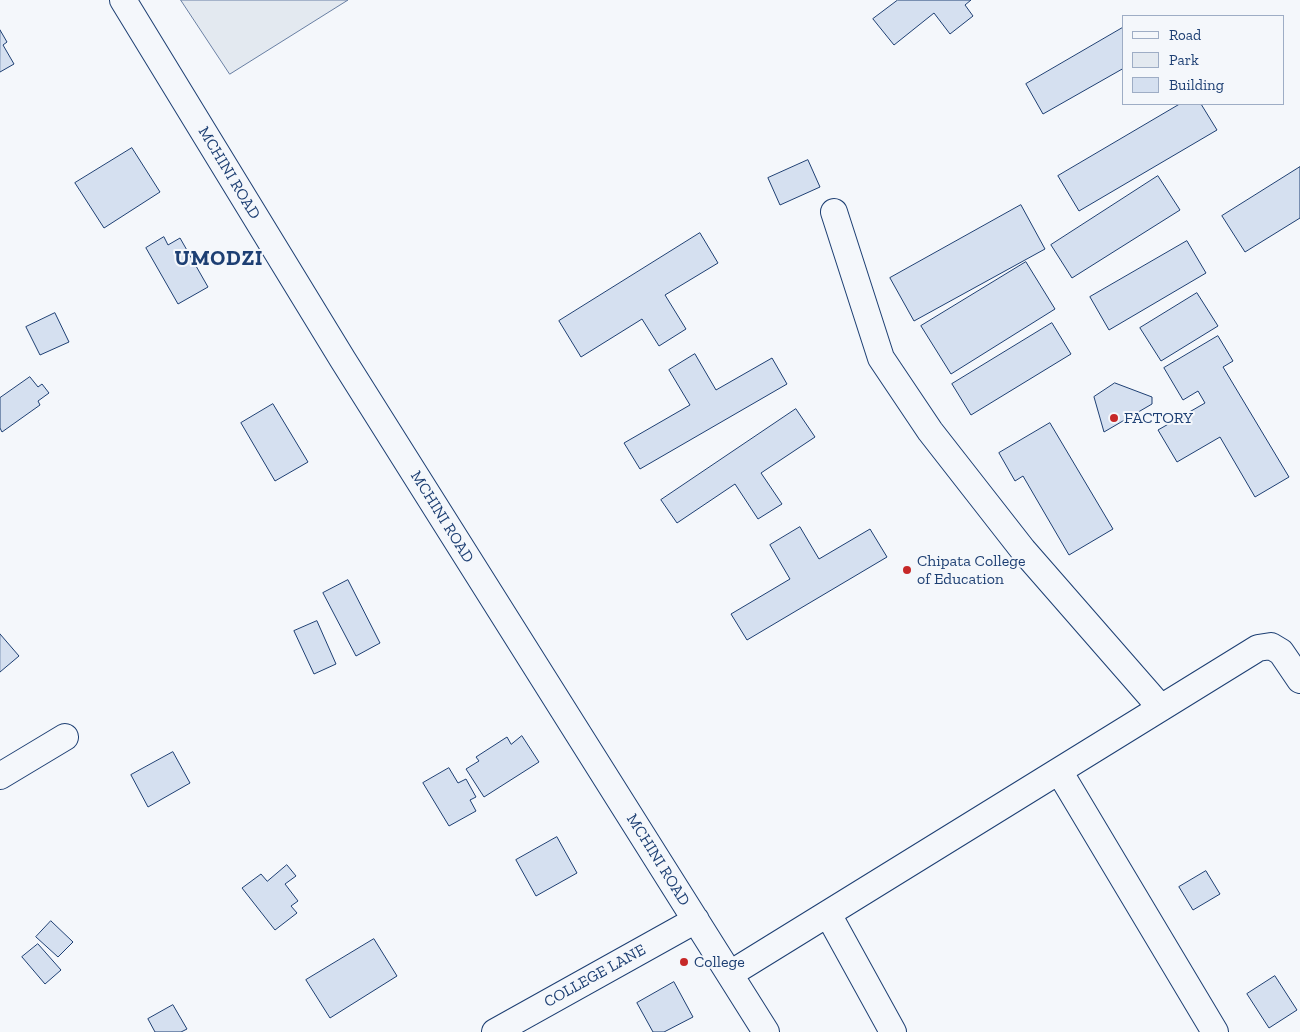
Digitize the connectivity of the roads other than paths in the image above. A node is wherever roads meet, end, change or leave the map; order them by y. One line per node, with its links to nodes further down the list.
1 (123, 0): 9 (street, MCHINI ROAD)
2 (834, 212): 4 (street)
3 (1300, 680): 4 (street)
4 (1161, 708): 6 (street)
5 (65, 737): 7 (street)
6 (1059, 771): 8 (street); 14 (street)
7 (0, 776)
8 (828, 914): 10 (street); 13 (street)
9 (696, 920): 10 (street, MCHINI ROAD); 11 (street, COLLEGE LANE)
10 (730, 974): 12 (street, MCHINI ROAD)
11 (495, 1032)
12 (766, 1032)
13 (893, 1032)
14 (1215, 1032)

